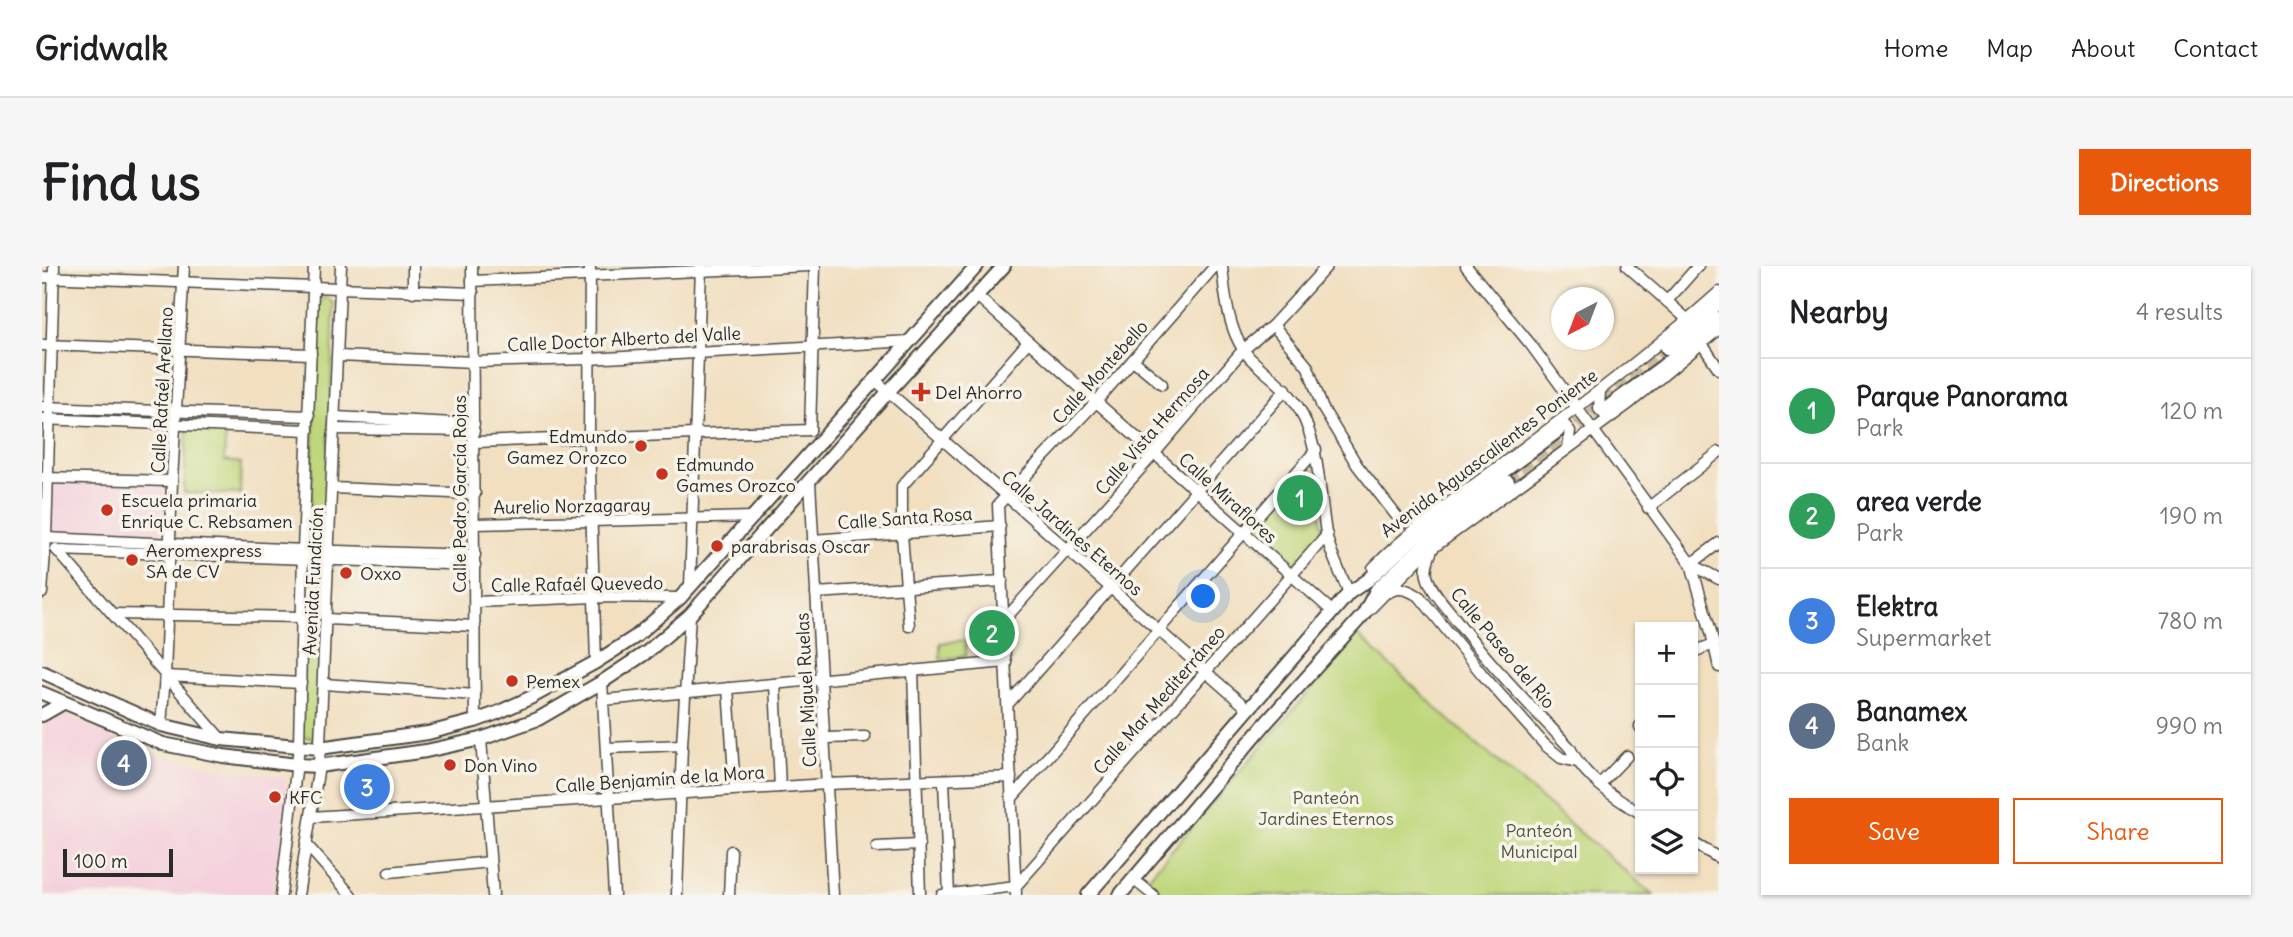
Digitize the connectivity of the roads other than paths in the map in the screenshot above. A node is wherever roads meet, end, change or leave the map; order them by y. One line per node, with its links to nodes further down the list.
1 (54, 266): 20 (street)
2 (184, 266): 22 (street, Calle Rafaél Arellano)
3 (314, 266): 23 (street, Avenida Fundición)
4 (341, 266): 24 (street, Avenida Fundición)
5 (413, 266): 25 (street)
6 (472, 266): 21 (street, Calle Pedro García Rojas)
7 (809, 266): 17 (street)
8 (815, 266): 39 (street)
9 (977, 266): 35 (main road)
10 (1004, 266): 28 (main road)
11 (1215, 266): 47 (street, Calle Montebello)
12 (1222, 266): 43 (street)
13 (1327, 266): 33 (street, Calle Vista Hermosa)
14 (1466, 266): 57 (street)
15 (1627, 266): 29 (street)
16 (1698, 266): 29 (street)
17 (701, 268): 18 (street); 42 (street)
18 (590, 271): 21 (street); 46 (street)
19 (42, 277): 20 (street)
20 (54, 278): 22 (street); 38 (street)
21 (472, 281): 27 (street, Calle Pedro García Rojas)
22 (184, 283): 23 (street); 41 (street, Calle Rafaél Arellano)
23 (313, 288): 24 (street); 44 (street, Avenida Fundición)
24 (340, 289): 25 (street); 45 (street, Avenida Fundición)
25 (413, 292): 27 (street)
26 (1719, 292): 32 (street, Avenida Aguascalientes Poniente)
27 (473, 293): 48 (street, Calle Pedro García Rojas)
28 (977, 296): 36 (street, Calle Miraflores); 53 (main road)
29 (1667, 301): 32 (street)
30 (1719, 303): 40 (main road)
31 (1719, 318): 59 (main road, Avenida Aguascalientes Poniente)
32 (1688, 320): 54 (street, Avenida Aguascalientes Poniente)
33 (1273, 325): 43 (street, Calle Vista Hermosa); 90 (street)
34 (1719, 329): 37 (street, Avenida Aguascalientes Poniente)
35 (911, 341): 39 (street, Calle Doctor Alberto del Valle); 50 (main road)
36 (1028, 342): 55 (street, Calle Miraflores); 73 (street)
37 (1702, 344): 49 (street); 59 (street, Avenida Aguascalientes Poniente)
38 (47, 345): 41 (street); 56 (street)
39 (813, 345): 42 (street, Calle Doctor Alberto del Valle); 68 (street)
40 (1667, 348)
41 (181, 349): 44 (street); 58 (street, Calle Rafaél Arellano)
42 (698, 351): 46 (street, Calle Doctor Alberto del Valle); 70 (street)
43 (1243, 351): 52 (street); 77 (street, Calle Vista Hermosa)
44 (311, 354): 60 (street, Avenida Fundición)
45 (338, 356): 48 (street, Calle Doctor Alberto del Valle); 61 (street, Avenida Fundición)
46 (588, 359): 48 (street, Calle Doctor Alberto del Valle); 71 (street)
47 (1133, 360): 51 (street); 55 (street, Calle Montebello)
48 (474, 362): 69 (street, Calle Pedro García Rojas)
49 (1719, 369)
50 (875, 380): 53 (street, Calle Jardines Eternos); 72 (main road)
51 (1162, 384)
52 (1286, 389): 75 (street); 83 (street)
53 (888, 391): 73 (street, Calle Jardines Eternos); 80 (main road)
54 (1600, 391): 57 (street, Avenida Aguascalientes Poniente); 59 (street)
55 (1096, 402): 77 (street, Calle Miraflores); 85 (street, Calle Montebello)
56 (46, 407): 58 (street); 62 (street)
57 (1577, 408): 64 (street, Avenida Aguascalientes Poniente); 66 (street)
58 (178, 412): 60 (street); 63 (street, Calle Rafaél Arellano)
59 (1608, 413): 66 (street, Avenida Aguascalientes Poniente)
60 (309, 416): 67 (street, Avenida Fundición)
61 (335, 417): 65 (street, Avenida Fundición); 69 (street)
62 (46, 419): 63 (street); 78 (street)
63 (177, 425): 67 (street); 79 (street, Calle Rafaél Arellano)
64 (1557, 427): 74 (street); 115 (main road, Avenida Aguascalientes Poniente)
65 (335, 429): 69 (street); 82 (street, Avenida Fundición)
66 (1592, 429): 74 (street, Avenida Aguascalientes Poniente); 86 (street)
67 (308, 430): 103 (street, Avenida Fundición)
68 (810, 430): 70 (street); 72 (street)
69 (474, 432): 71 (street); 84 (street, Calle Pedro García Rojas)
70 (696, 434): 71 (street); 88 (street)
71 (589, 438): 89 (street)
72 (821, 440): 87 (main road)
73 (943, 440): 85 (street, Calle Jardines Eternos); 94 (street)
74 (1568, 447): 99 (street, Avenida Aguascalientes Poniente)
75 (1316, 450): 93 (street); 95 (street)
76 (1719, 452): 86 (street)
77 (1154, 454): 83 (street, Calle Miraflores); 102 (street, Calle Vista Hermosa)
78 (45, 478): 79 (street); 96 (street)
79 (172, 481): 100 (street, Calle Rafaél Arellano)
80 (810, 482): 97 (street, Calle Miguel Ruelas); 123 (main road)
81 (1508, 482): 124 (main road, Avenida Aguascalientes Poniente)
82 (333, 488): 84 (street); 104 (street, Avenida Fundición)
83 (1196, 491): 93 (street, Calle Miraflores); 112 (street)
84 (475, 495): 91 (street, Calle Pedro García Rojas)
85 (1006, 496): 92 (street); 102 (street, Calle Jardines Eternos)
86 (1648, 508): 106 (street)
87 (754, 517): 88 (street, Aurelio Norzagaray); 111 (main road)
88 (693, 519): 89 (street, Aurelio Norzagaray); 111 (street)
89 (592, 521): 91 (street, Aurelio Norzagaray); 117 (street)
90 (1402, 523)
91 (475, 524): 105 (street, Calle Pedro García Rojas)
92 (999, 526): 94 (street, Calle Santa Rosa); 109 (street)
93 (1244, 533): 107 (street, Calle Miraflores); 130 (street)
94 (902, 534): 97 (street, Calle Santa Rosa); 110 (street)
95 (1327, 535): 107 (street, Calle Mar Mediterráneo); 115 (street)
96 (44, 536): 100 (street); 101 (street); 113 (street)
97 (813, 540): 114 (street, Calle Miguel Ruelas)
98 (1719, 542): 106 (street)
99 (1434, 547): 116 (street, Avenida Aguascalientes Poniente); 165 (street, Calle Paseo del Río)
100 (170, 549): 101 (street); 103 (street); 122 (street, Calle Rafaél Arellano)
101 (57, 550): 121 (street)
102 (1068, 550): 112 (street, Calle Jardines Eternos); 127 (street, Calle Vista Hermosa)
103 (303, 555): 104 (street); 125 (street, Avenida Fundición)
104 (329, 556): 105 (street); 126 (street, Avenida Fundición)
105 (475, 560): 119 (street, Calle Pedro García Rojas)
106 (1691, 564): 108 (street); 131 (street)
107 (1291, 575): 120 (street, Calle Miraflores); 138 (street, Calle Mar Mediterráneo)
108 (1719, 579)
109 (1002, 581): 110 (street); 127 (street)
110 (905, 586): 114 (street); 129 (street)
111 (690, 588): 118 (main road)
112 (1111, 588): 130 (street, Calle Jardines Eternos); 151 (street)
113 (42, 593)
114 (816, 593): 140 (street, Calle Miguel Ruelas)
115 (1349, 593): 120 (main road, Avenida Aguascalientes Poniente)
116 (1385, 594): 124 (street, Avenida Aguascalientes Poniente); 165 (street, Calle Paseo del Río)
117 (595, 597): 118 (street, Calle Rafaél Quevedo); 119 (street, Calle Rafaél Quevedo); 133 (street)
118 (680, 598): 133 (main road)
119 (475, 602): 128 (street, Calle Pedro García Rojas)
120 (1333, 612): 152 (main road, Avenida Aguascalientes Poniente)
121 (113, 614): 122 (street); 139 (street)
122 (167, 614): 125 (street); 139 (street, Calle Rafaél Arellano)
123 (690, 615): 141 (main road); 147 (street)
124 (1363, 615): 190 (main road, Avenida Aguascalientes Poniente)
125 (302, 617): 142 (street, Avenida Fundición)
126 (326, 619): 128 (street); 143 (street, Avenida Fundición)
127 (1004, 620): 134 (street)
128 (475, 626): 148 (street, Calle Pedro García Rojas)
129 (909, 626)
130 (1159, 630): 138 (street, Calle Jardines Eternos); 176 (street)
131 (1714, 644): 132 (street); 135 (street)
132 (1698, 650)
133 (596, 662): 154 (main road)
134 (1006, 662): 137 (street); 151 (street)
135 (1719, 667)
136 (43, 670): 146 (street); 155 (main road)
137 (913, 670): 140 (street); 170 (street)
138 (1205, 671): 152 (street, Calle Jardines Eternos); 191 (street, Calle Mar Mediterráneo)
139 (165, 676): 142 (street); 155 (street, Calle Rafaél Arellano); 158 (street)
140 (821, 679): 144 (street); 157 (street, Calle Miguel Ruelas)
141 (602, 682): 149 (street); 159 (main road)
142 (301, 683): 161 (street, Avenida Fundición)
143 (324, 684): 148 (street); 162 (street, Avenida Fundición)
144 (775, 684): 145 (street); 173 (street)
145 (728, 688): 147 (street); 174 (street)
146 (42, 691): 150 (main road)
147 (685, 692): 149 (street); 160 (street)
148 (475, 695): 154 (street, Calle Pedro García Rojas)
149 (604, 700): 163 (street)
150 (63, 703): 153 (main road); 166 (main road)
151 (1007, 705): 168 (street)
152 (1248, 709): 203 (main road, Avenida Aguascalientes Poniente)
153 (42, 715)
154 (475, 721): 162 (main road)
155 (161, 725): 158 (main road)
156 (865, 737): 157 (street)
157 (824, 738): 171 (street, Calle Miguel Ruelas)
158 (221, 739): 161 (main road)
159 (481, 739): 167 (main road); 178 (street)
160 (682, 745): 163 (street); 175 (street)
161 (299, 746): 162 (main road); 166 (street, Avenida Fundición)
162 (319, 748): 167 (street, Avenida Fundición)
163 (607, 748): 177 (street)
164 (1627, 756): 172 (street)
165 (1577, 762): 172 (street, Calle Paseo del Río)
166 (297, 765): 167 (main road); 186 (street, Avenida Fundición)
167 (319, 766): 180 (street, Avenida Fundición)
168 (1011, 777): 169 (street, Calle Benjamín de la Mora); 176 (street)
169 (944, 780): 170 (street, Calle Benjamín de la Mora); 202 (street)
170 (917, 781): 171 (street, Calle Benjamín de la Mora); 182 (street)
171 (827, 784): 173 (street, Calle Benjamín de la Mora); 199 (street, Calle Miguel Ruelas)
172 (1600, 784): 179 (street, Calle Paseo del Río)
173 (780, 787): 174 (street, Calle Benjamín de la Mora)
174 (735, 789): 175 (street, Calle Benjamín de la Mora)
175 (680, 793): 177 (street, Calle Benjamín de la Mora); 197 (street)
176 (1012, 798): 191 (street)
177 (610, 799): 178 (street, Calle Benjamín de la Mora); 196 (street)
178 (486, 807): 180 (street, Calle Benjamín de la Mora); 188 (street)
179 (1635, 809)
180 (311, 817): 181 (street, Avenida Fundición)
181 (306, 844): 193 (street, Avenida Fundición); 194 (street)
182 (919, 845): 184 (street); 200 (street)
183 (1698, 846): 187 (street)
184 (877, 847)
185 (731, 851): 198 (street)
186 (287, 855): 192 (street, Avenida Fundición); 193 (street)
187 (1719, 858)
188 (490, 862): 189 (street); 195 (street)
189 (389, 872)
190 (1133, 879): 204 (main road, Avenida Aguascalientes Poniente); 205 (street)
191 (1016, 891): 202 (street)
192 (281, 895)
193 (297, 895)
194 (351, 895)
195 (493, 895)
196 (614, 895)
197 (677, 895)
198 (729, 895)
199 (833, 895)
200 (920, 895)
201 (942, 895): 202 (street)
202 (949, 895)
203 (1088, 895)
204 (1120, 895)
205 (1153, 895)

